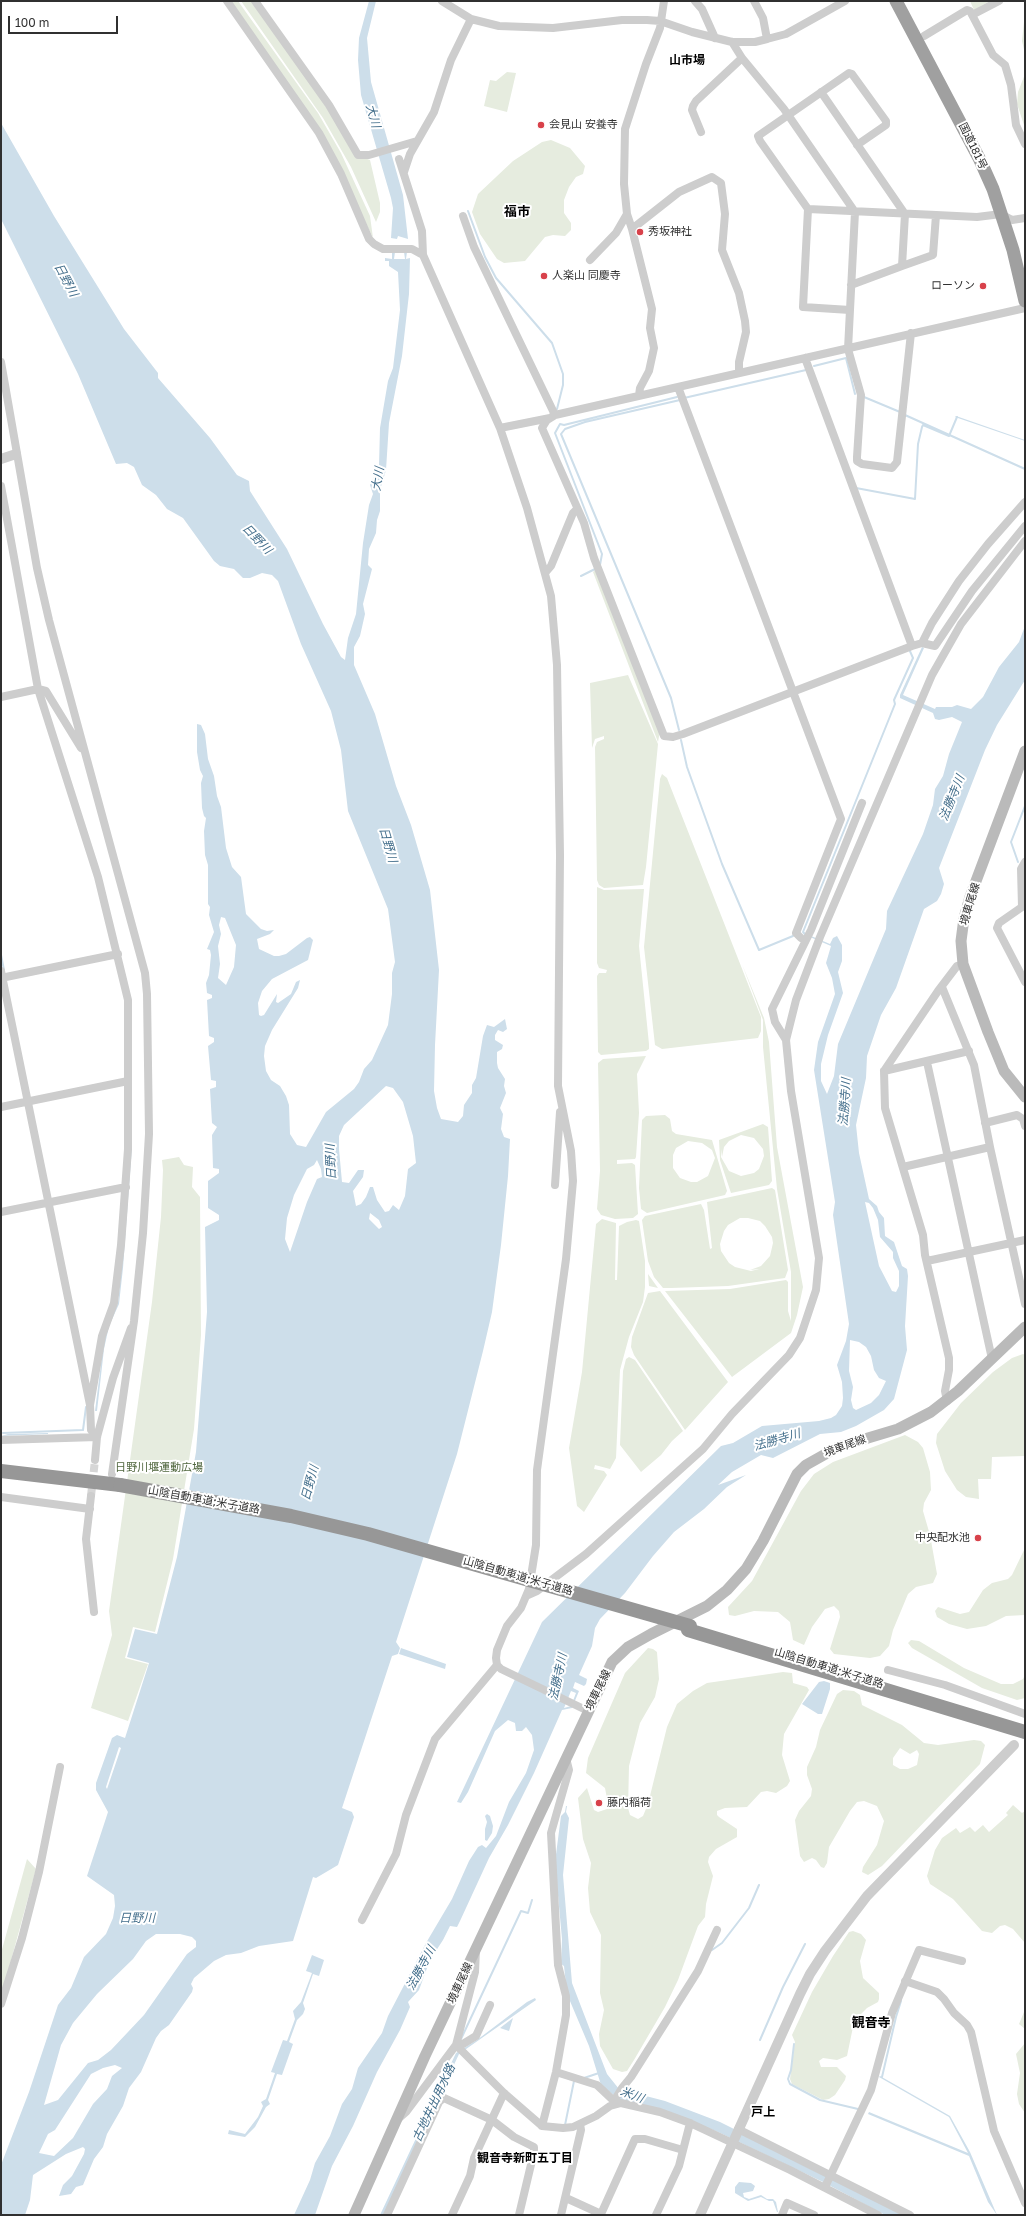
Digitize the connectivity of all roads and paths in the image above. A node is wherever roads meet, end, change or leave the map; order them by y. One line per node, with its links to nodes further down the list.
1 (227, 1): 36 (street)
2 (254, 1): 22 (street)
3 (442, 1): 12 (street)
4 (664, 1): 13 (street)
5 (695, 1): 15 (street)
6 (754, 1): 16 (street)
7 (845, 1): 16 (street)
8 (896, 1): 33 (highway, 国道181号)
9 (906, 1): 14 (highway, 国道181号)
10 (999, 1): 11 (street)
11 (972, 15): 14 (street); 23 (street)
12 (471, 19): 13 (street); 22 (street)
13 (660, 21): 15 (street); 29 (street)
14 (924, 36): 33 (highway, 国道181号)
15 (715, 38): 17 (street)
16 (767, 39): 17 (street)
17 (732, 42): 18 (street)
18 (742, 58): 20 (street); 21 (street)
19 (821, 92): 20 (street); 24 (street); 24 (street)
20 (787, 115): 27 (street); 28 (street)
21 (701, 132)
22 (417, 141): 26 (street)
23 (1025, 144)
24 (858, 146): 30 (street)
25 (400, 159): 26 (street)
26 (404, 172): 36 (street)
27 (808, 209): 28 (street); 43 (street)
28 (855, 212): 30 (street); 40 (street)
29 (628, 214): 35 (street); 37 (street)
30 (905, 214): 31 (street); 39 (street)
31 (936, 215): 33 (street); 39 (street)
32 (463, 216): 51 (street)
33 (1006, 217): 34 (street); 38 (highway, 国道181号); 41 (highway, 国道181号)
34 (1025, 218)
35 (632, 229): 48 (street); 50 (street)
36 (423, 255): 52 (street)
37 (590, 260)
38 (1025, 265)
39 (902, 266): 40 (street)
40 (851, 286): 43 (street)
41 (1025, 302)
42 (1025, 308): 44 (street)
43 (850, 310): 45 (street)
44 (911, 333): 45 (street); 45 (street)
45 (848, 349): 46 (street)
46 (805, 358): 48 (street); 62 (street)
47 (1, 362): 53 (street)
48 (739, 372): 49 (street)
49 (678, 386): 50 (street); 64 (street)
50 (639, 395): 51 (street)
51 (552, 416): 52 (street); 57 (street)
52 (500, 428): 60 (street)
53 (16, 454): 54 (street); 66 (street)
54 (1, 459)
55 (1, 486): 63 (street)
56 (1025, 502): 61 (street)
57 (577, 509): 60 (street); 64 (street)
58 (1025, 526): 61 (street)
59 (1025, 541): 76 (street)
60 (546, 573): 83 (street)
61 (922, 643): 62 (street)
62 (912, 646): 64 (street)
63 (38, 689): 65 (street); 66 (street); 71 (street)
64 (793, 692): 70 (street)
65 (1, 697)
66 (84, 751): 99 (street)
67 (1025, 751): 72 (main road, 境車尾線)
68 (862, 803): 70 (street)
69 (1025, 862): 74 (street)
70 (806, 937): 76 (street)
71 (118, 954): 73 (street); 80 (street)
72 (963, 964): 75 (street); 81 (main road, 境車尾線)
73 (1, 976): 82 (street)
74 (1025, 982)
75 (942, 987): 77 (street); 79 (street)
76 (786, 1040): 113 (street)
77 (969, 1051): 78 (street); 85 (street)
78 (927, 1062): 79 (street); 88 (street)
79 (884, 1071): 89 (street)
80 (128, 1081): 82 (street); 91 (street)
81 (1025, 1098)
82 (28, 1102): 84 (street); 92 (street)
83 (561, 1104): 90 (street); 113 (street)
84 (1, 1106)
85 (985, 1123): 86 (street); 87 (street)
86 (1025, 1126)
87 (990, 1147): 88 (street); 95 (street)
88 (947, 1156): 89 (street); 96 (street)
89 (903, 1167): 97 (street)
90 (554, 1185)
91 (126, 1187): 92 (street); 103 (street)
92 (48, 1202): 93 (street); 103 (street)
93 (1, 1212)
94 (1025, 1240): 95 (street)
95 (1012, 1243): 96 (street); 98 (street)
96 (969, 1252): 97 (street); 101 (street)
97 (927, 1261): 102 (street)
98 (1025, 1304)
99 (134, 1321): 104 (street); 109 (street)
100 (1025, 1327): 101 (main road, 境車尾線)
101 (992, 1359): 102 (main road, 境車尾線)
102 (947, 1401): 118 (main road, 境車尾線)
103 (90, 1405): 104 (street)
104 (97, 1437): 105 (street); 106 (street)
105 (1, 1440)
106 (95, 1460)
107 (1, 1471): 109 (highway, 山陰自動車道;米子道路)
108 (1, 1477): 109 (highway, 山陰自動車道;米子道路)
109 (117, 1483): 117 (highway, 山陰自動車道;米子道路)
110 (91, 1496): 112 (street)
111 (1, 1497): 112 (street)
112 (90, 1509): 114 (street)
113 (528, 1595): 115 (street)
114 (94, 1612)
115 (499, 1667): 118 (street); 127 (street)
116 (888, 1670): 120 (street)
117 (841, 1674): 119 (highway, 山陰自動車道;米子道路); 123 (highway, 山陰自動車道;米子道路)
118 (584, 1709): 125 (main road, 境車尾線)
119 (966, 1709): 121 (highway); 122 (highway, 山陰自動車道;米子道路)
120 (1025, 1714)
121 (1025, 1724)
122 (1025, 1727)
123 (1025, 1732)
124 (1014, 1745): 143 (street)
125 (566, 1758): 129 (main road, 境車尾線); 135 (street)
126 (60, 1767): 132 (street)
127 (362, 1920)
128 (717, 1930): 137 (street)
129 (476, 1947): 134 (street); 138 (main road, 境車尾線)
130 (962, 1961): 131 (street)
131 (905, 1981): 145 (street); 148 (street)
132 (1, 2004)
133 (490, 2005): 134 (street)
134 (459, 2048): 136 (street); 138 (street)
135 (556, 2072): 137 (street); 142 (street)
136 (504, 2093): 139 (street); 142 (street)
137 (615, 2101): 140 (street); 141 (street)
138 (397, 2119): 150 (main road, 境車尾線)
139 (492, 2120): 151 (street); 152 (street); 153 (street)
140 (690, 2123): 143 (street); 144 (street)
141 (580, 2124): 142 (street); 147 (street)
142 (542, 2126)
143 (735, 2136): 145 (street); 146 (street); 156 (street)
144 (683, 2150): 149 (street); 155 (street)
145 (830, 2175): 146 (street); 160 (street)
146 (825, 2186): 159 (street)
147 (566, 2198): 149 (street); 154 (street)
148 (1025, 2203)
149 (602, 2214)
150 (354, 2215)
151 (387, 2215)
152 (452, 2215)
153 (519, 2215)
154 (561, 2215)
155 (656, 2215)
156 (700, 2215)
157 (782, 2215): 158 (street)
158 (814, 2215)
159 (877, 2215)
160 (910, 2215)

